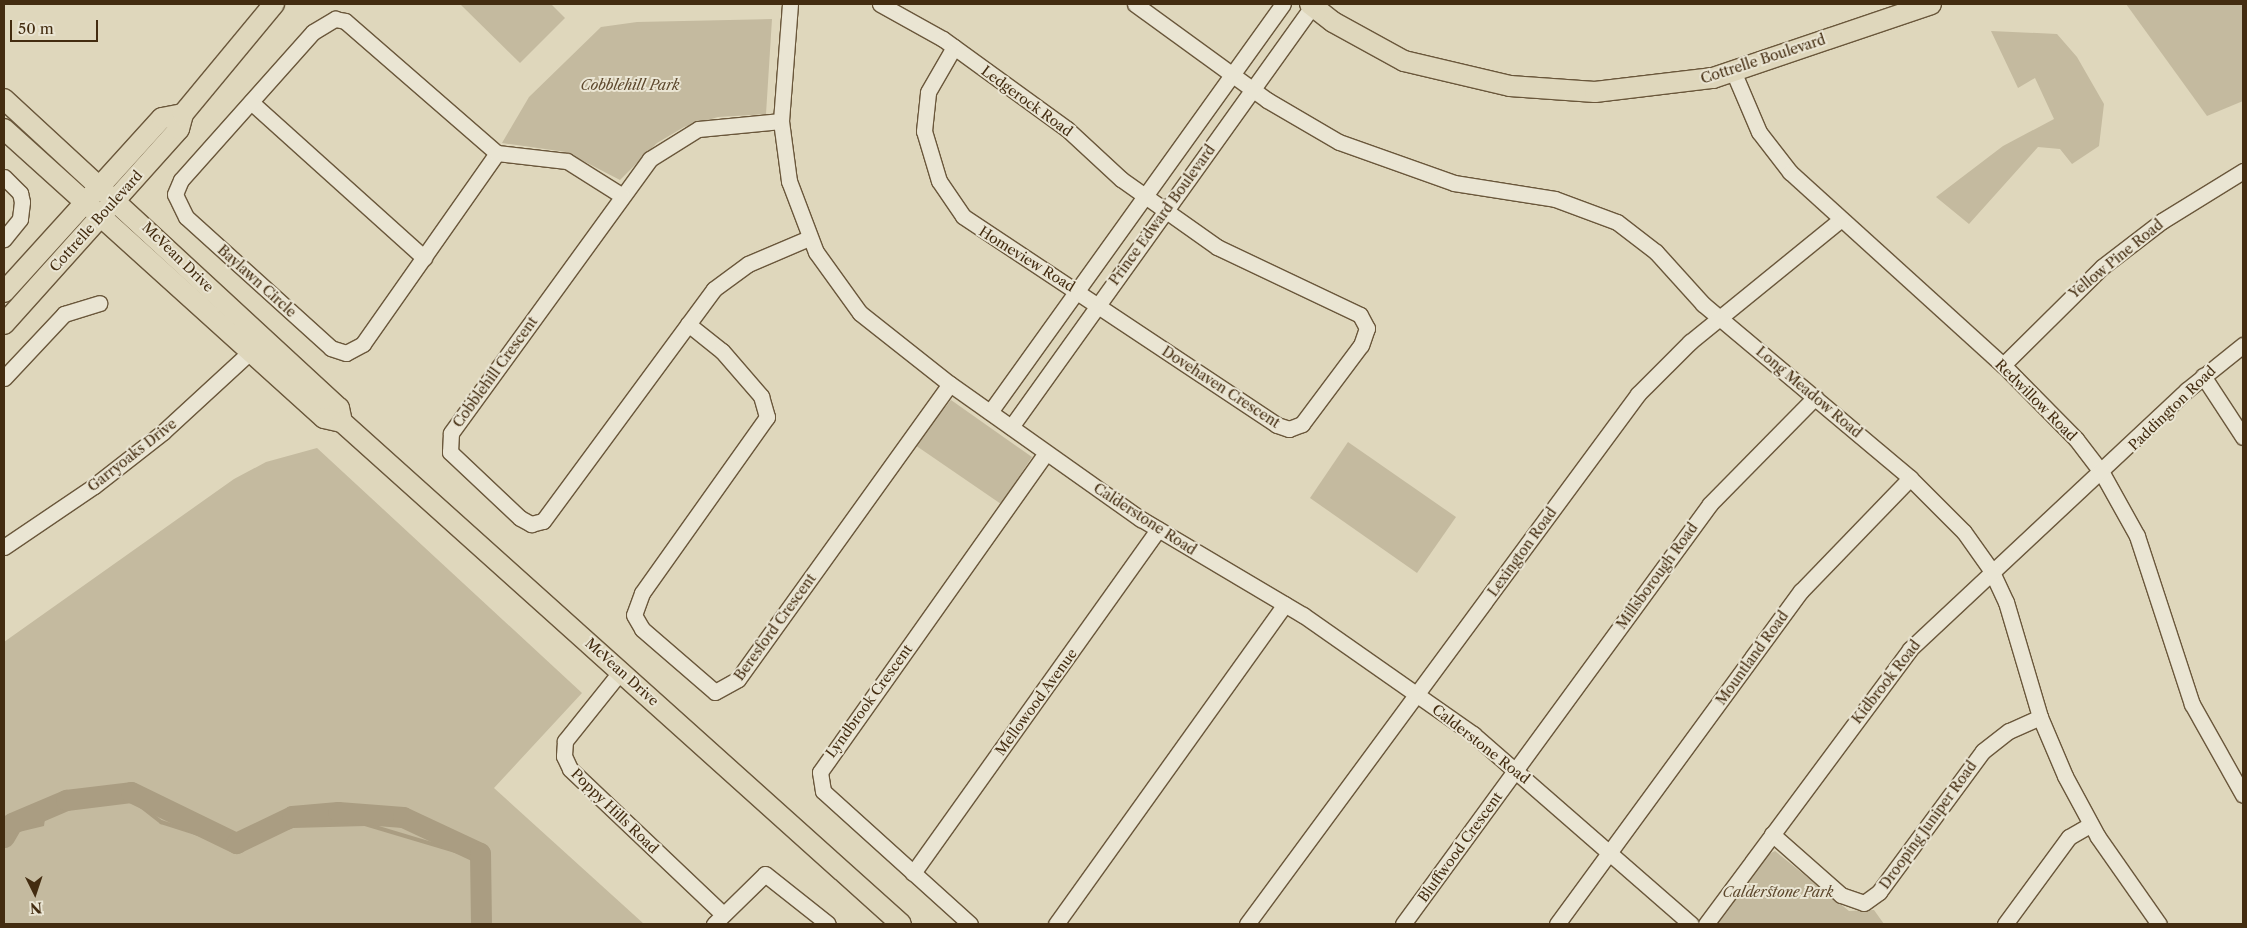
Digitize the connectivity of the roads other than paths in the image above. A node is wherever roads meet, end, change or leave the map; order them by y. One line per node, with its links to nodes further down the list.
1 (274, 4): 14 (main road, Cottrelle Boulevard)
2 (790, 4): 15 (street, Calderstone Road)
3 (880, 4): 8 (street, Ledgerock Road)
4 (1135, 4): 10 (street, Long Meadow Road)
5 (1283, 4): 10 (street, Prince Edward Boulevard)
6 (1312, 4): 9 (main road, Cottrelle Boulevard); 11 (street, Prince Edward Boulevard)
7 (1931, 4): 9 (main road, Cottrelle Boulevard)
8 (954, 48): 22 (street, Ledgerock Road); 31 (street, Homeview Road)
9 (1733, 71): 27 (street, Redwillow Road)
10 (1232, 76): 11 (street, Long Meadow Road); 22 (street, Prince Edward Boulevard)
11 (1252, 90): 25 (street, Prince Edward Boulevard); 35 (street, Long Meadow Road)
12 (4, 99): 20 (main road, McVean Drive)
13 (251, 102): 17 (street, Baylawn Circle); 30 (street); 30 (street, Baylawn Circle)
14 (183, 114): 20 (main road, Cottrelle Boulevard); 23 (main road, Cottrelle Boulevard)
15 (781, 121): 21 (street, Cobblehill Crescent); 29 (street, Calderstone Road)
16 (4, 129): 24 (main road, McVean Drive)
17 (497, 153): 21 (street); 30 (street, Baylawn Circle)
18 (2243, 171): 40 (street, Yellow Pine Road)
19 (4, 177): 28 (street)
20 (100, 185): 23 (main road, McVean Drive); 24 (main road, Cottrelle Boulevard)
21 (622, 195): 37 (street, Cobblehill Crescent)
22 (1145, 196): 25 (street, Ledgerock Road); 31 (street, Prince Edward Boulevard)
23 (115, 198): 26 (main road, Cottrelle Boulevard); 46 (main road, McVean Drive)
24 (84, 202): 26 (main road, McVean Drive); 32 (main road, Cottrelle Boulevard)
25 (1165, 211): 34 (street, Prince Edward Boulevard); 34 (street, Dovehaven Crescent)
26 (100, 216): 36 (main road, Cottrelle Boulevard); 39 (main road, McVean Drive)
27 (1840, 220): 35 (street, Lexington Road); 40 (street, Redwillow Road)
28 (4, 238)
29 (809, 238): 37 (street, Cobblehill Crescent); 43 (street, Calderstone Road)
30 (424, 258)
31 (1077, 291): 34 (street, Homeview Road); 45 (street, Prince Edward Boulevard)
32 (4, 292)
33 (99, 303): 42 (street)
34 (1097, 304): 47 (street, Prince Edward Boulevard)
35 (1720, 318): 44 (street, Long Meadow Road); 57 (street, Lexington Road)
36 (4, 324)
37 (688, 324): 43 (street, Beresford Crescent)
38 (2243, 345): 41 (street, Paddington Road)
39 (251, 351): 46 (main road, McVean Drive); 53 (street, Garryoaks Drive)
40 (2004, 365): 50 (street, Redwillow Road)
41 (2203, 376): 48 (street); 50 (street, Paddington Road)
42 (4, 378)
43 (950, 384): 45 (street, Calderstone Road)
44 (1815, 397): 51 (street, Long Meadow Road); 59 (street, Millsborough Road)
45 (990, 412): 47 (street, Calderstone Road)
46 (342, 422): 56 (main road, McVean Drive)
47 (1011, 427): 49 (street, Calderstone Road)
48 (2243, 438)
49 (1046, 453): 52 (street, Calderstone Road); 64 (street, Lyndbrook Crescent)
50 (2102, 473): 54 (street, Kidbrook Road); 60 (street, Redwillow Road)
51 (1910, 478): 54 (street, Long Meadow Road); 63 (street, Mountland Road)
52 (1158, 530): 55 (street, Calderstone Road); 64 (street, Mellowood Avenue)
53 (4, 547)
54 (1991, 570): 58 (street, Long Meadow Road); 62 (street, Kidbrook Road)
55 (1285, 604): 57 (street, Calderstone Road); 70 (street)
56 (621, 671): 65 (street, Poppy Hills Road); 68 (main road, McVean Drive)
57 (1417, 694): 59 (street, Calderstone Road); 71 (street, Lexington Road)
58 (2040, 717): 61 (street, Long Meadow Road); 62 (street, Drooping Juniper Road)
59 (1516, 770): 63 (street, Calderstone Road); 72 (street, Bluffwood Crescent)
60 (2243, 795)
61 (2090, 825): 66 (street, Long Meadow Road); 76 (street)
62 (1772, 834): 75 (street, Kidbrook Road)
63 (1610, 852): 73 (street, Mountland Road); 74 (street, Calderstone Road)
64 (913, 873): 69 (street, Lyndbrook Crescent)
65 (718, 919): 67 (street)
66 (2154, 922)
67 (828, 924)
68 (901, 924)
69 (970, 924)
70 (1056, 924)
71 (1247, 924)
72 (1403, 924)
73 (1557, 924)
74 (1691, 924)
75 (1706, 924)
76 (2005, 924)

